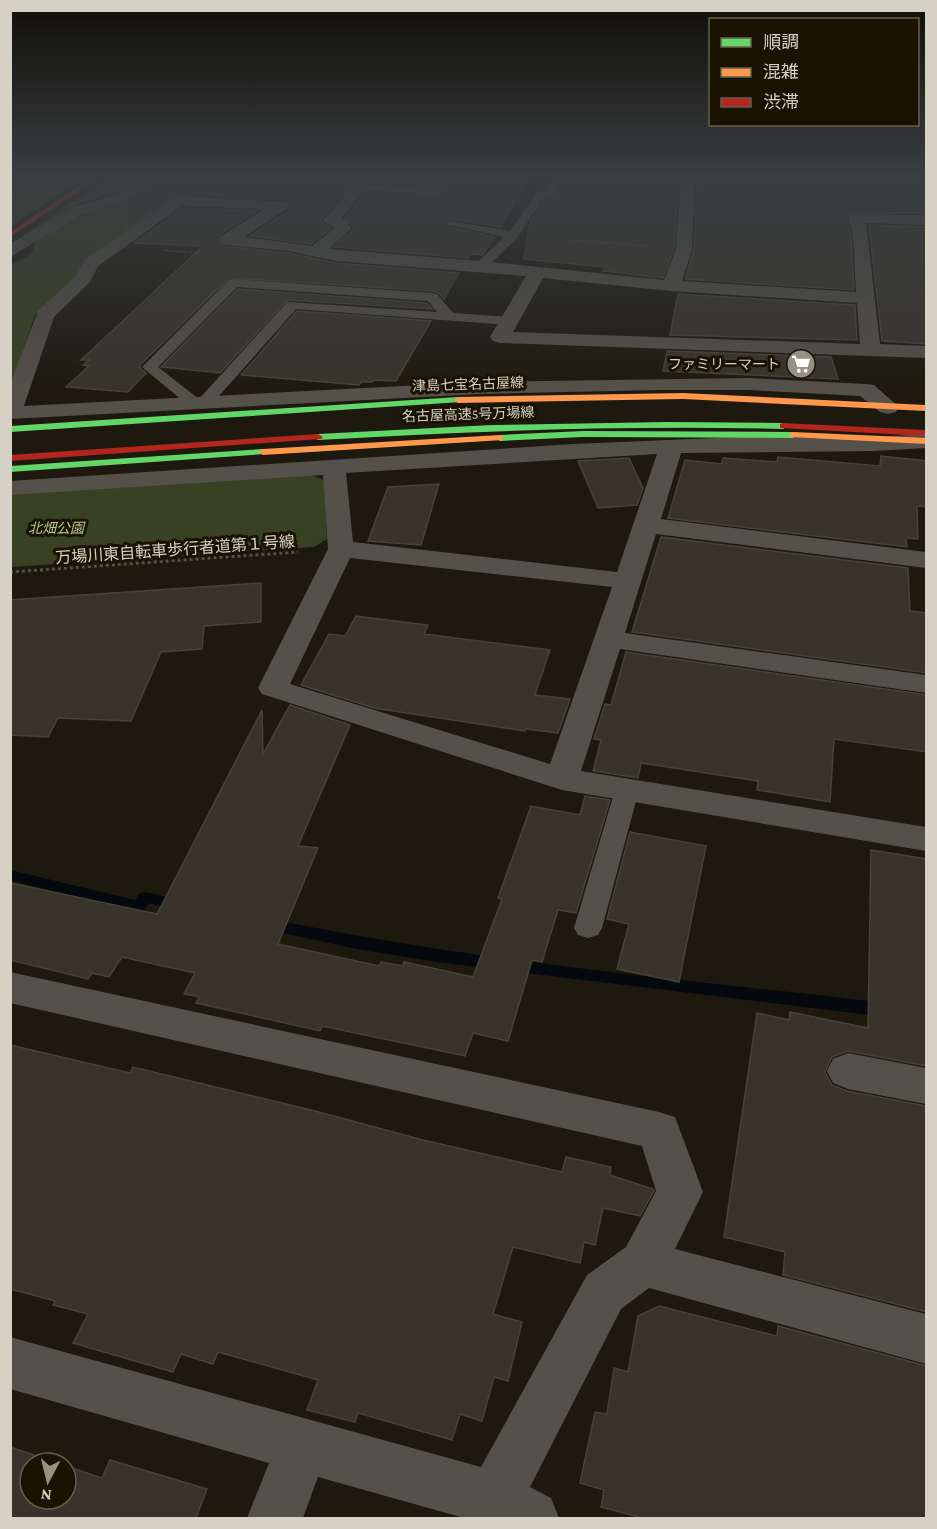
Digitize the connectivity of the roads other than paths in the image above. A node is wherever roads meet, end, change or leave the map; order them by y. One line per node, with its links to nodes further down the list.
1 (112, 248): 17 (street)
2 (299, 248): 7 (street)
3 (319, 248): 7 (street)
4 (500, 248): 8 (lane)
5 (684, 248): 10 (street)
6 (862, 248): 11 (street)
7 (315, 252): 8 (street)
8 (481, 266): 9 (street)
9 (536, 274): 10 (street); 13 (street)
10 (671, 286): 11 (street)
11 (866, 298): 14 (street)
12 (449, 316): 13 (lane); 17 (lane); 17 (lane)
13 (505, 329): 14 (street); 16 (street)
14 (870, 349): 15 (street)
15 (927, 352)
16 (479, 388): 17 (street); 18 (street)
17 (200, 403)
18 (888, 406): 19 (main road, 津島七宝名古屋線); 21 (main road, 津島七宝名古屋線)
19 (927, 408)
20 (927, 414): 23 (main road, 名古屋高速5号万場線)
21 (10, 429)
22 (927, 433): 26 (main road, 名古屋高速5号万場線)
23 (10, 439)
24 (926, 441): 25 (street); 28 (main road)
25 (671, 447): 27 (street); 30 (street)
26 (10, 458)
27 (334, 468): 29 (street); 31 (street)
28 (10, 469)
29 (10, 488)
30 (646, 525): 32 (street); 33 (street)
31 (341, 549): 33 (street); 36 (street)
32 (927, 560)
33 (628, 581): 34 (street)
34 (608, 639): 35 (street); 36 (street)
35 (927, 684)
36 (562, 779): 37 (street)
37 (627, 790): 38 (street); 39 (lane)
38 (927, 840)
39 (588, 928)
40 (10, 987): 43 (street)
41 (848, 1071): 42 (street)
42 (927, 1086)
43 (643, 1263): 44 (street); 47 (street)
44 (927, 1340)
45 (10, 1363): 46 (street)
46 (303, 1445): 47 (street); 48 (street)
47 (512, 1509)
48 (275, 1518)

